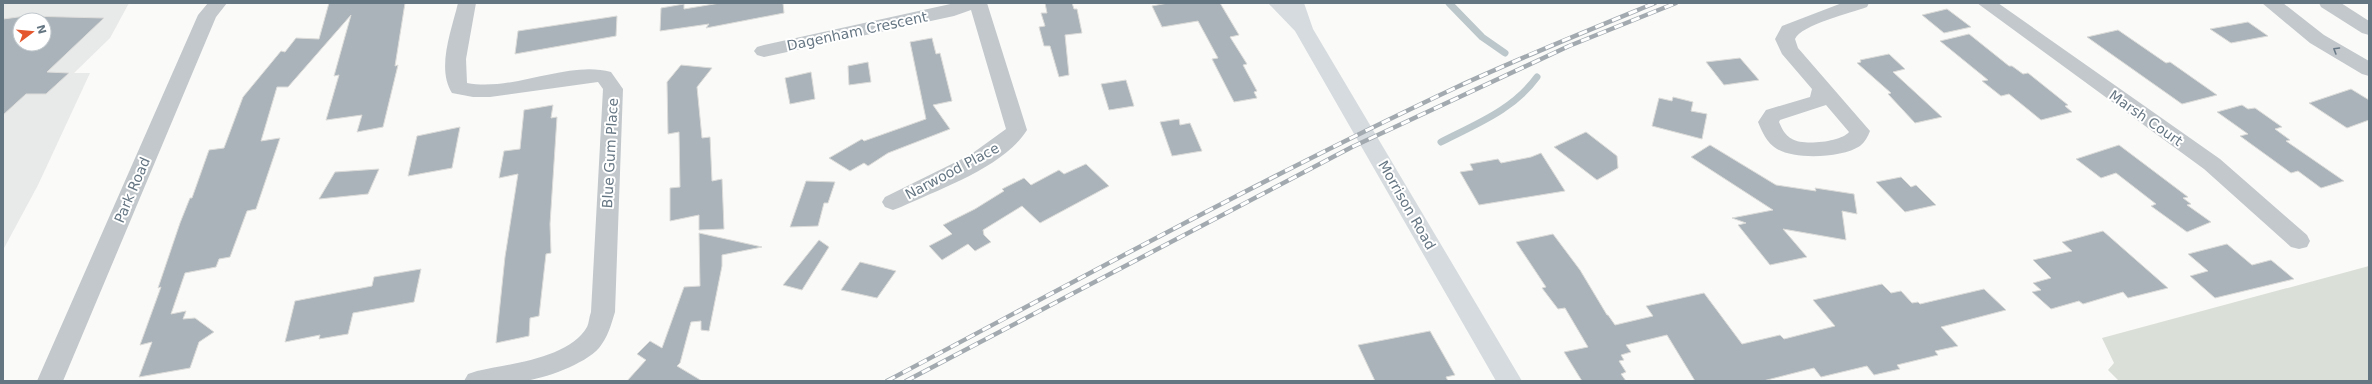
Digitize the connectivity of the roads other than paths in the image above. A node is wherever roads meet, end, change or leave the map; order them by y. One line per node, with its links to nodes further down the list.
1 (218, 3): 18 (street, Park Road)
2 (467, 3): 19 (street, Blue Gum Place)
3 (972, 3): 13 (street, Dagenham Crescent)
4 (978, 3): 16 (street, Narwood Place)
5 (1277, 3): 11 (main road, Morrison Road)
6 (1295, 3): 11 (main road, Morrison Road)
7 (1860, 3): 15 (street)
8 (1986, 3): 17 (street, Marsh Court)
9 (2271, 3): 14 (street, one-way to 9)
10 (2328, 3): 12 (street)
11 (1303, 29): 20 (main road, Morrison Road)
12 (2369, 29)
13 (764, 51)
14 (2369, 70)
15 (1822, 89)
16 (893, 202)
17 (2299, 241)
18 (50, 381)
19 (477, 381)
20 (1509, 381)

